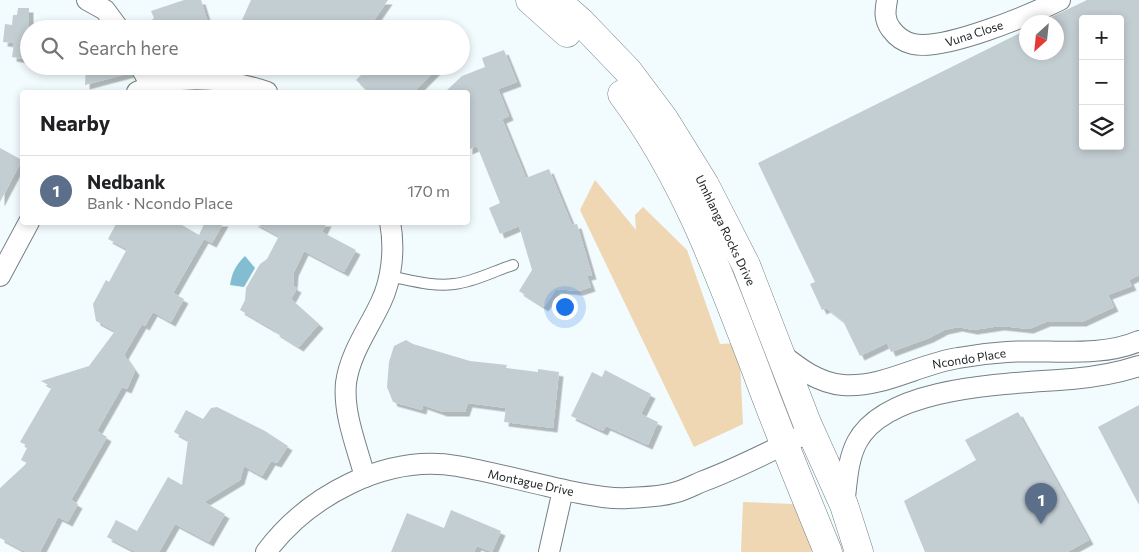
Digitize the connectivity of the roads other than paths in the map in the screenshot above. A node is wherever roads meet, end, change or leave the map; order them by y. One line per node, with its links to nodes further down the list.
1 (87, 0): 6 (street)
2 (530, 0): 19 (main road, Umhlanga Rocks Drive)
3 (556, 0): 16 (main road, Umhlanga Rocks Drive)
4 (887, 0): 5 (street, Vuna Close)
5 (1060, 0)
6 (112, 20)
7 (142, 75): 8 (street)
8 (145, 90): 9 (street)
9 (260, 90)
10 (27, 225): 13 (street)
11 (390, 225): 14 (street)
12 (513, 264): 14 (lane)
13 (0, 276)
14 (389, 276): 20 (street)
15 (1139, 341): 16 (street, Ncondo Place)
16 (780, 353): 18 (main road, Umhlanga Rocks Drive)
17 (1139, 366): 22 (street)
18 (811, 431): 19 (street, Montague Drive); 22 (main road, Umhlanga Rocks Drive)
19 (784, 445): 21 (street, Montague Drive); 25 (main road, Umhlanga Rocks Drive)
20 (365, 477): 21 (street, Montague Drive); 23 (street, Montague Drive)
21 (563, 490): 24 (street)
22 (844, 505): 26 (main road, Umhlanga Rocks Drive)
23 (266, 552)
24 (549, 552)
25 (828, 552)
26 (859, 552)

